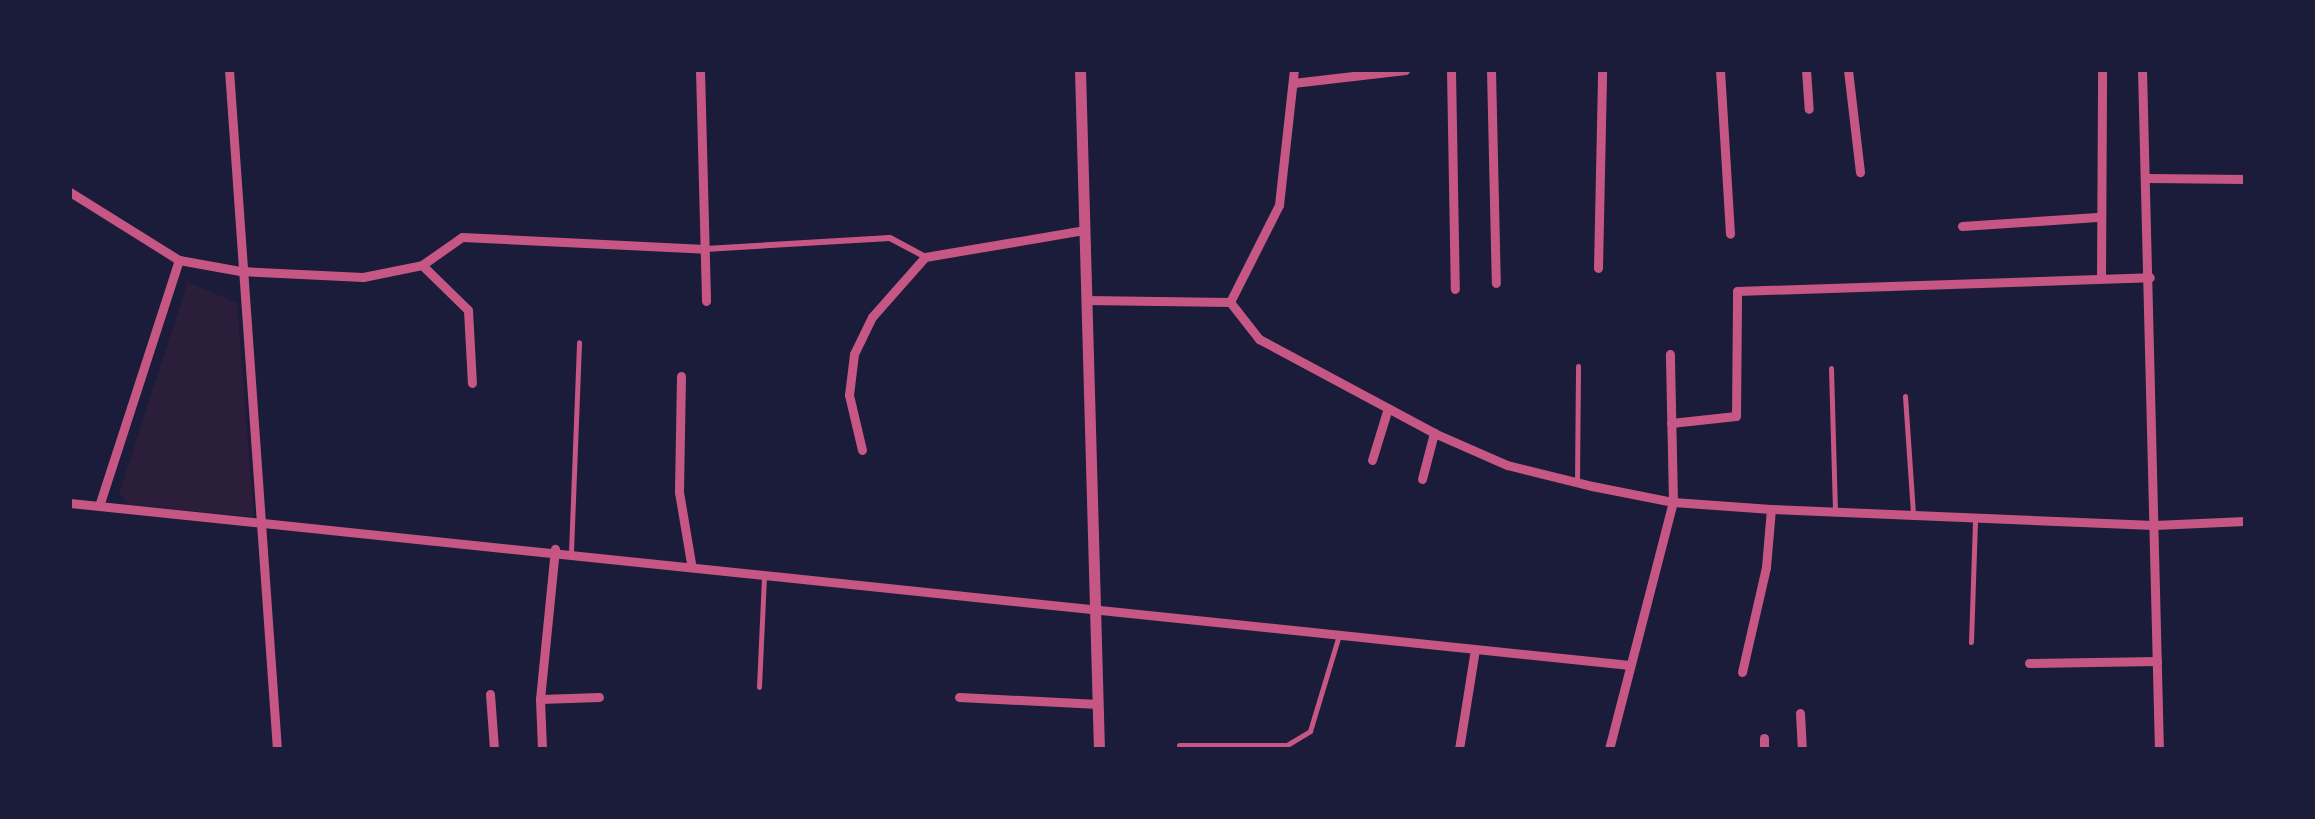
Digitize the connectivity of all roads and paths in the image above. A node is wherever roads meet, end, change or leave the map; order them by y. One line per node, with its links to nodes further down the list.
1 (229, 70): 29 (street)
2 (700, 70): 24 (street)
3 (1080, 70): 22 (street)
4 (1294, 70): 14 (street)
5 (1405, 70): 14 (street)
6 (1451, 70): 33 (street)
7 (1491, 70): 32 (street)
8 (1602, 70): 28 (street)
9 (1720, 70): 23 (street)
10 (1806, 70): 15 (street)
11 (1848, 70): 16 (street)
12 (2102, 70): 20 (street)
13 (2142, 70): 17 (street)
14 (1293, 83): 36 (street)
15 (1810, 109)
16 (1860, 172)
17 (2148, 178): 18 (street); 30 (street)
18 (2245, 179)
19 (70, 192): 26 (street)
20 (2097, 217): 21 (street); 31 (street)
21 (1962, 226)
22 (1084, 230): 25 (street); 34 (street)
23 (1730, 234)
24 (705, 249): 25 (street); 27 (street); 35 (street)
25 (925, 258): 47 (street)
26 (178, 260): 29 (street); 53 (street)
27 (422, 265): 29 (street); 42 (street)
28 (1598, 268)
29 (240, 271): 58 (street)
30 (2150, 277): 31 (street); 60 (street)
31 (2101, 278): 45 (street)
32 (1496, 283)
33 (1455, 289)
34 (1086, 300): 36 (street); 65 (street)
35 (706, 301)
36 (1230, 302): 44 (street)
37 (578, 342): 62 (lane)
38 (1670, 354): 45 (street)
39 (1578, 366): 50 (lane)
40 (1830, 368): 55 (lane)
41 (682, 376): 63 (street)
42 (472, 383)
43 (1905, 396): 56 (lane)
44 (1388, 408): 46 (street); 48 (street)
45 (1672, 422): 51 (street)
46 (1434, 433): 49 (street); 50 (street)
47 (862, 450)
48 (1372, 460)
49 (1422, 479)
50 (1578, 482): 51 (street)
51 (1673, 502): 54 (street); 71 (street)
52 (70, 504): 53 (street)
53 (99, 506): 58 (street)
54 (1770, 509): 55 (street); 72 (street)
55 (1835, 511): 56 (street)
56 (1914, 513): 57 (street)
57 (1975, 516): 60 (street); 67 (lane)
58 (265, 521): 61 (street); 81 (street)
59 (2245, 521): 60 (street)
60 (2154, 525): 69 (street)
61 (555, 549): 62 (street); 76 (street)
62 (571, 552): 63 (street)
63 (691, 563): 64 (street)
64 (764, 572): 65 (street); 73 (lane)
65 (1096, 611): 66 (street); 78 (street)
66 (1339, 635): 68 (street); 80 (lane)
67 (1971, 642)
68 (1474, 648): 71 (street); 85 (street)
69 (2157, 661): 70 (street); 88 (street)
70 (2029, 663)
71 (1630, 666): 86 (street)
72 (1742, 672)
73 (759, 687)
74 (490, 694): 82 (street)
75 (599, 696): 76 (street)
76 (540, 698): 83 (street)
77 (959, 698): 78 (street)
78 (1098, 704): 84 (street)
79 (1800, 713): 87 (street)
80 (1179, 744)
81 (277, 749)
82 (494, 749)
83 (542, 749)
84 (1099, 749)
85 (1458, 749)
86 (1610, 749)
87 (1802, 749)
88 (2159, 749)

